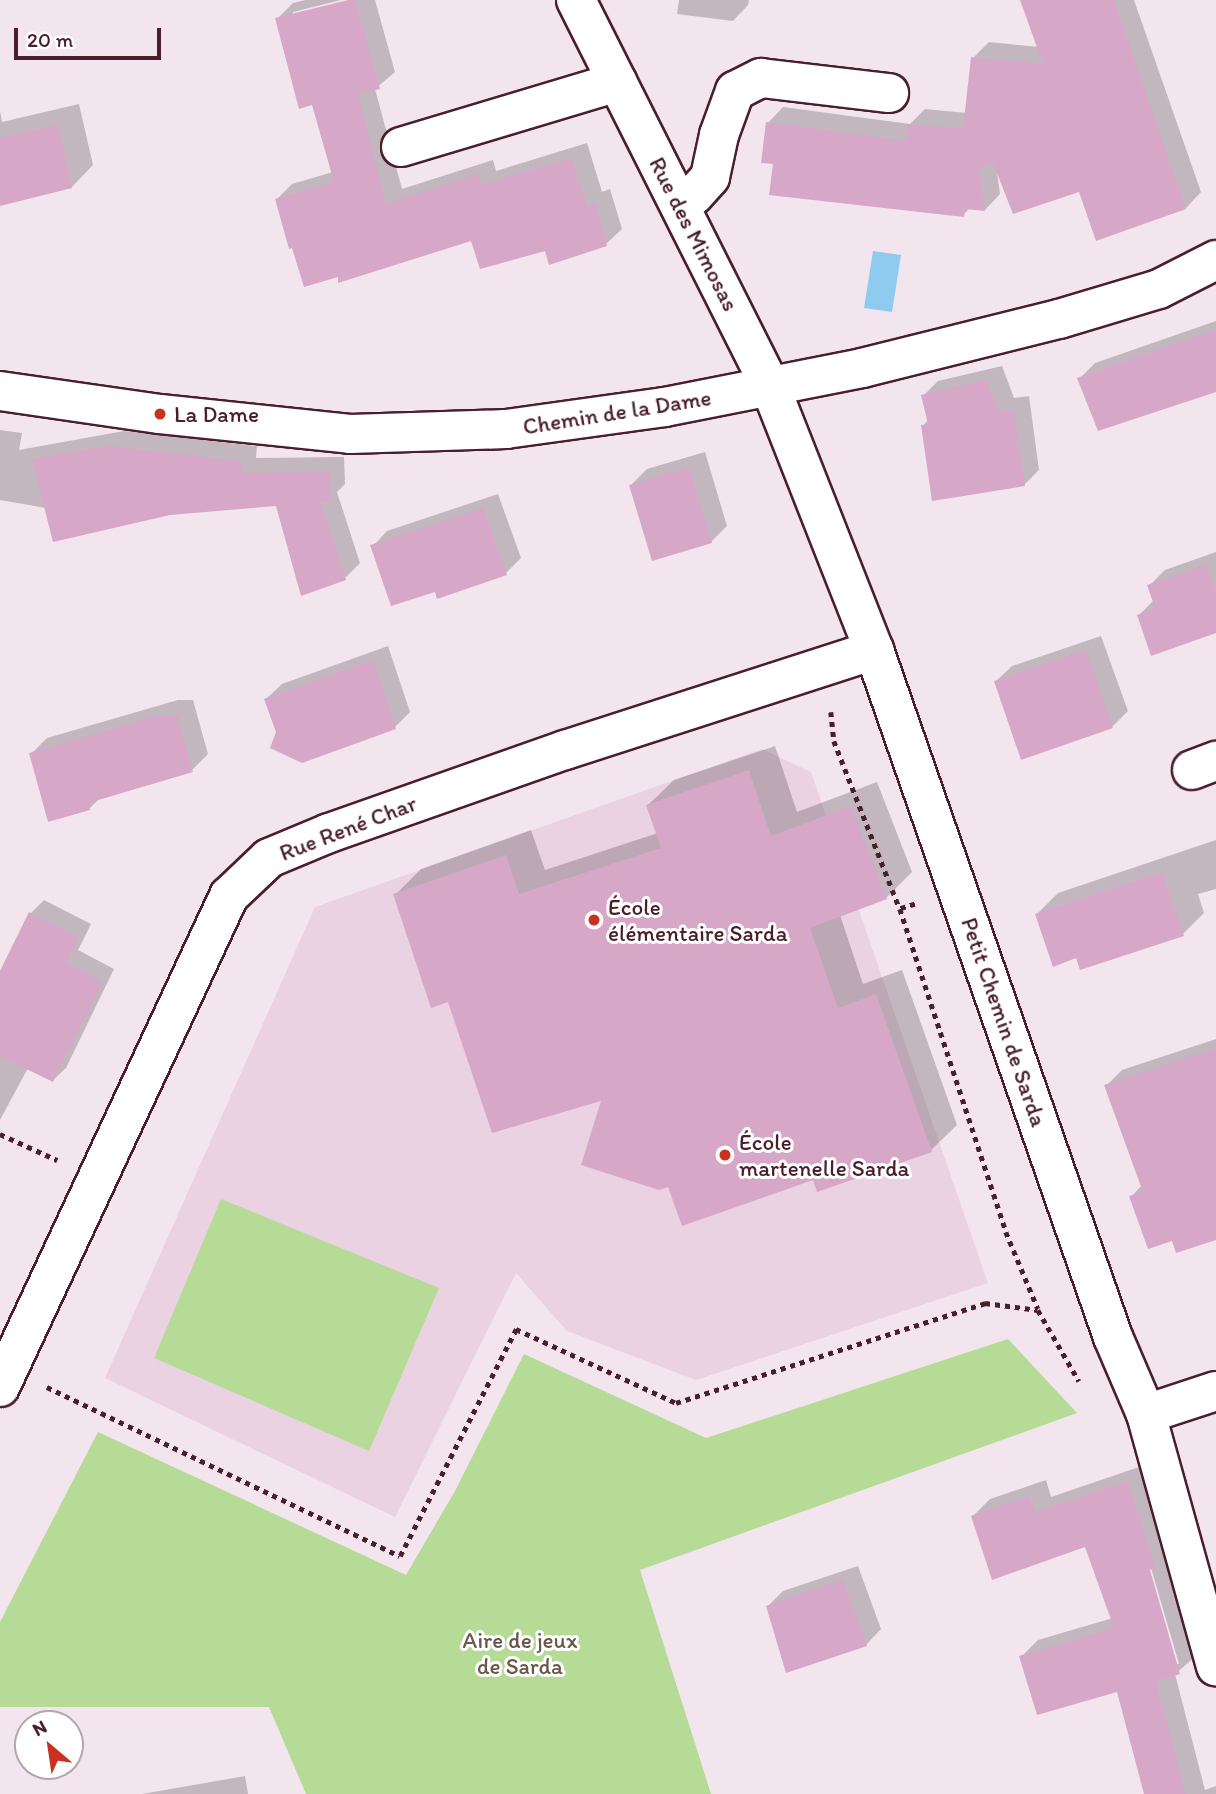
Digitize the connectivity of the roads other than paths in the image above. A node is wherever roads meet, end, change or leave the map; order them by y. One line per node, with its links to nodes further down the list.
1 (576, 0): 2 (street, Rue des Mimosas)
2 (617, 82): 4 (street); 5 (street, Rue des Mimosas)
3 (889, 93): 5 (street)
4 (401, 147)
5 (677, 198): 7 (street, Rue des Mimosas)
6 (1216, 260): 7 (street, Chemin de la Dame)
7 (770, 386): 8 (street, Chemin de la Dame); 9 (street, Petit Chemin de Sarda)
8 (0, 391)
9 (874, 650): 10 (street, Rue René Char); 12 (street, Petit Chemin de Sarda)
10 (4, 1378)
11 (1216, 1391): 12 (street)
12 (1146, 1414): 13 (street, Petit Chemin de Sarda)
13 (1216, 1666)

